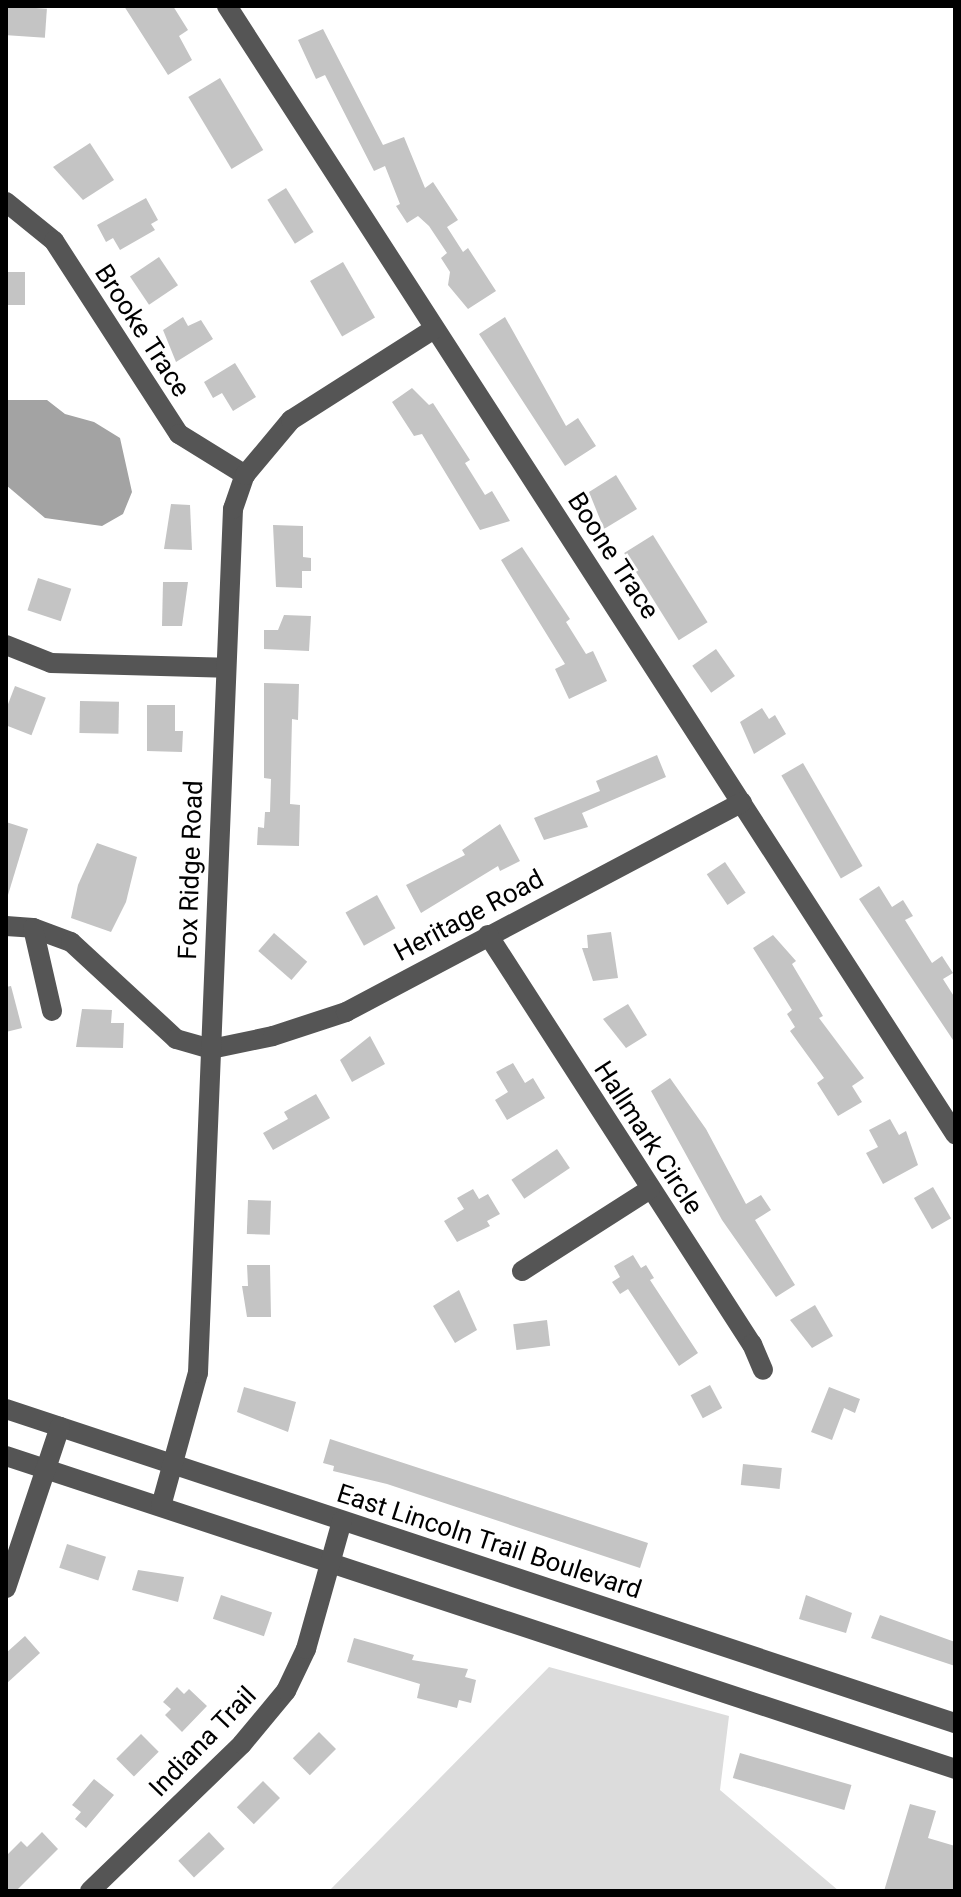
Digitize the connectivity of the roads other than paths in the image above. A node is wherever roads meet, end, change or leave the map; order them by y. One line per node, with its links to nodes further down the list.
1 (227, 6): 3 (street, Boone Trace)
2 (6, 202): 4 (street, Brooke Trace)
3 (434, 329): 4 (street, Fox Ridge Road); 7 (street, Boone Trace)
4 (245, 475): 6 (street, Fox Ridge Road)
5 (6, 645): 6 (street)
6 (225, 668): 12 (street, Fox Ridge Road)
7 (742, 802): 10 (street, Heritage Road); 13 (street, Boone Trace)
8 (6, 926): 9 (street)
9 (33, 928): 11 (street); 12 (street)
10 (488, 935): 12 (street, Heritage Road); 14 (street, Hallmark Circle)
11 (52, 1011)
12 (211, 1049): 20 (street, Fox Ridge Road)
13 (955, 1134)
14 (650, 1189): 15 (street); 16 (street, Hallmark Circle)
15 (522, 1271)
16 (763, 1370)
17 (6, 1409): 18 (street, East Lincoln Trail Boulevard)
18 (60, 1427): 20 (street, East Lincoln Trail Boulevard); 21 (street)
19 (6, 1456): 21 (street)
20 (175, 1464): 22 (street, Fox Ridge Road); 23 (street, East Lincoln Trail Boulevard)
21 (46, 1469): 22 (street); 25 (street)
22 (161, 1506): 24 (street)
23 (342, 1521): 24 (street, Indiana Trail); 26 (street, East Lincoln Trail Boulevard)
24 (330, 1561): 27 (street); 28 (street, Indiana Trail)
25 (6, 1588)
26 (955, 1723)
27 (955, 1769)
28 (90, 1891)

